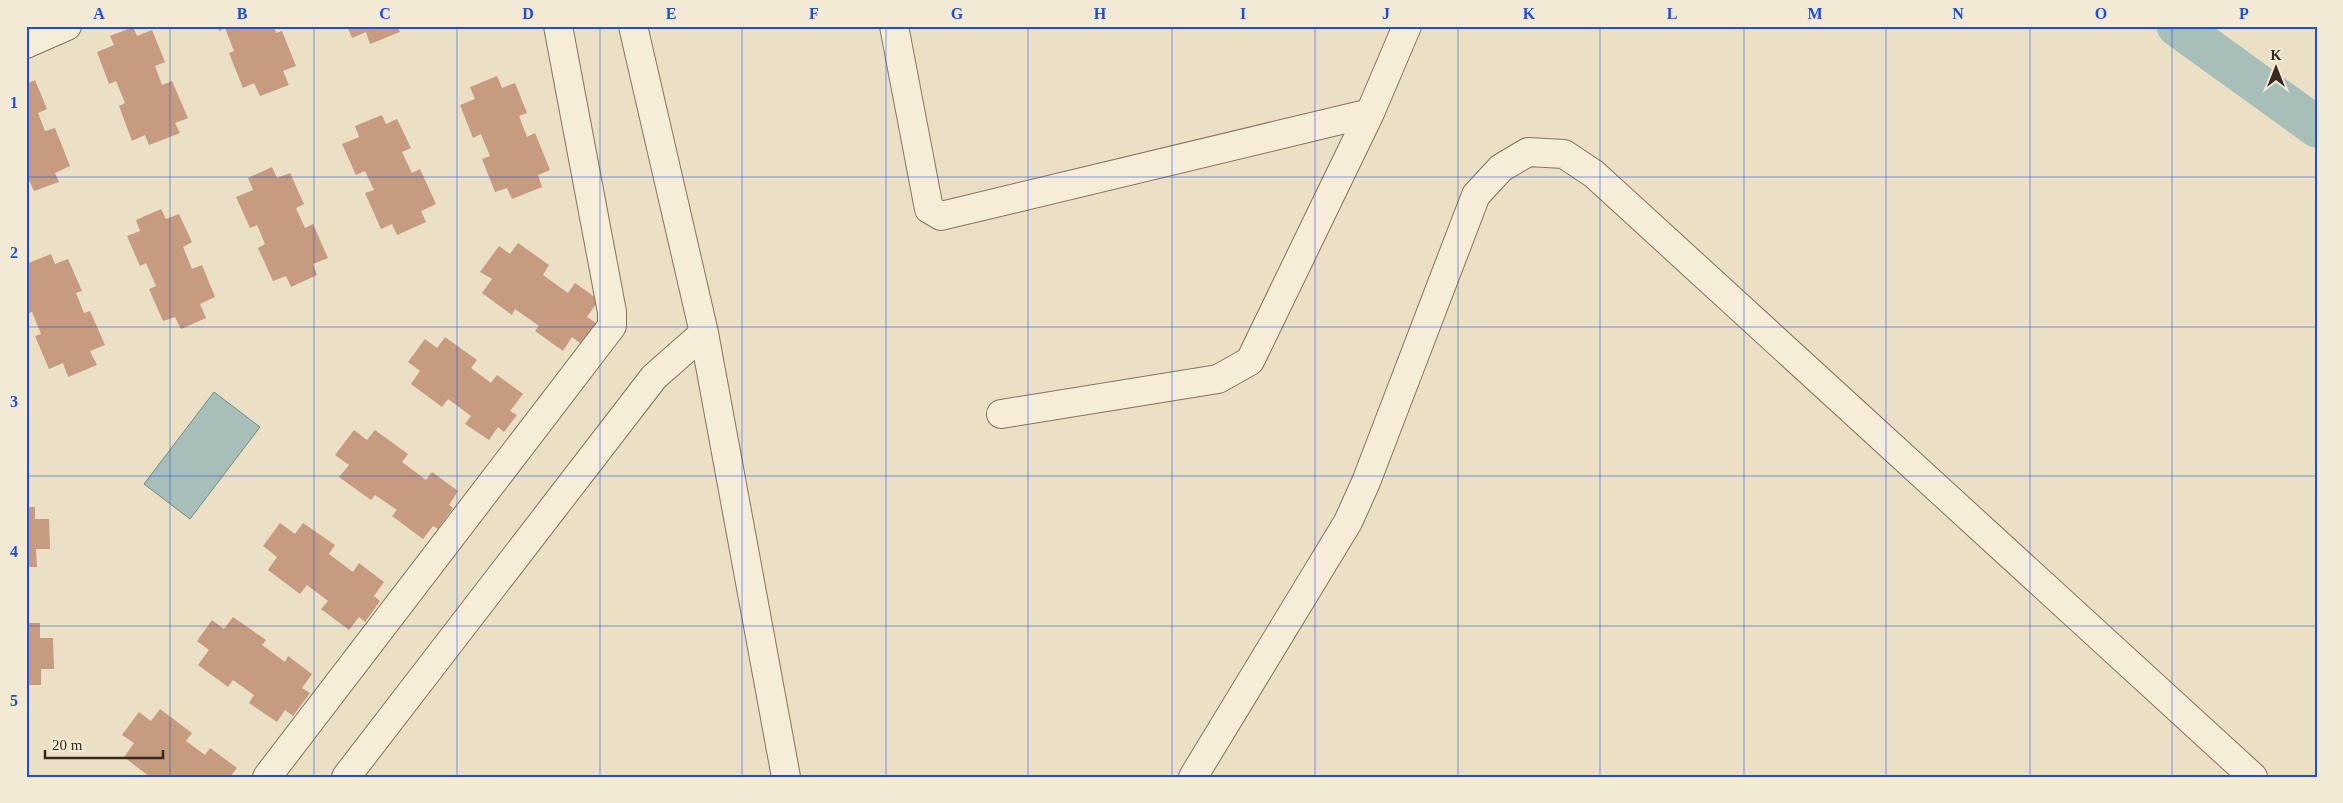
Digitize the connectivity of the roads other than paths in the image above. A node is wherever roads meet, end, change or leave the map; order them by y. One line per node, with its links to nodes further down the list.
1 (67, 26): 6 (street)
2 (558, 26): 10 (street)
3 (634, 26): 8 (street)
4 (894, 26): 7 (street)
5 (1407, 26): 7 (street)
6 (26, 44)
7 (1370, 113): 9 (street)
8 (704, 333): 11 (street); 12 (street)
9 (1001, 414)
10 (267, 777)
11 (346, 777)
12 (786, 777)
13 (1193, 777): 14 (street)
14 (2253, 777)

